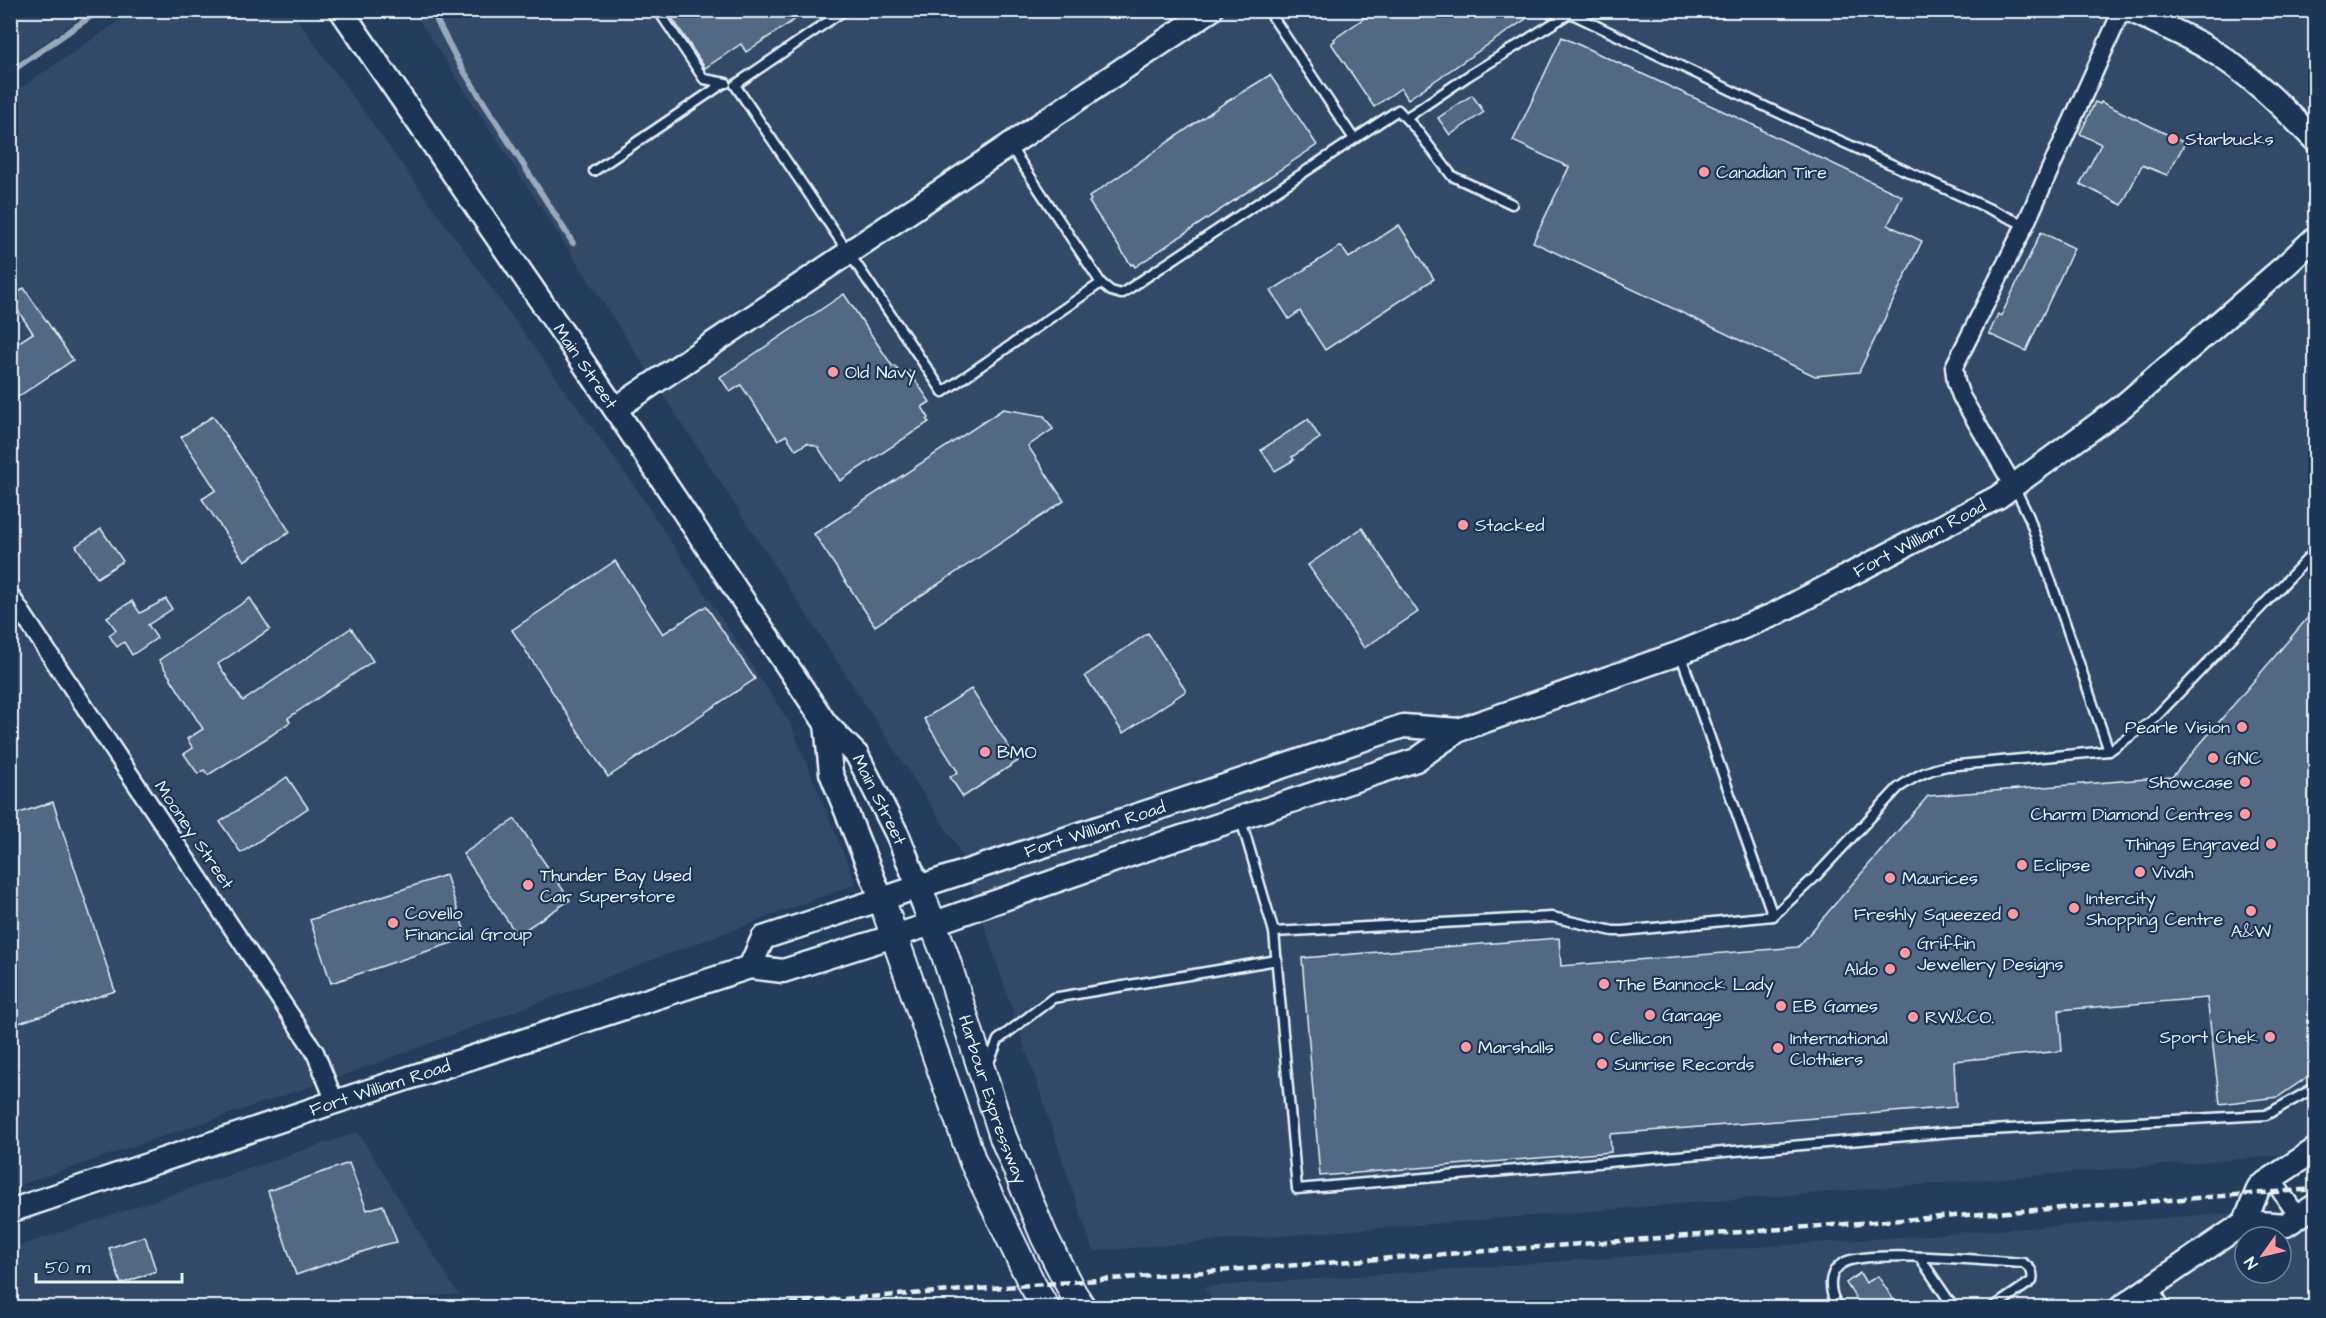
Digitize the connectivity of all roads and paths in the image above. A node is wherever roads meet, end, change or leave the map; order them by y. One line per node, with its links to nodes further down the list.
1 (340, 10): 21 (main road, Main Street)
2 (658, 10): 9 (lane)
3 (845, 10): 10 (lane)
4 (1211, 10): 14 (main road)
5 (1268, 10): 12 (lane)
6 (2122, 10): 17 (street)
7 (2130, 10): 13 (main road)
8 (1571, 12): 11 (lane); 17 (lane)
9 (724, 83): 10 (lane); 15 (lane)
10 (735, 85): 19 (lane)
11 (1406, 118): 12 (lane); 16 (lane)
12 (1354, 139): 20 (lane)
13 (2316, 141)
14 (1010, 145): 19 (main road); 20 (lane)
15 (594, 171)
16 (1512, 204)
17 (2025, 225): 22 (street)
18 (2316, 237): 22 (main road, Fort William Road)
19 (849, 253): 20 (lane); 21 (main road)
20 (1101, 283)
21 (615, 410): 26 (main road, Main Street)
22 (2013, 485): 25 (main road, Fort William Road); 28 (lane)
23 (2316, 550): 28 (lane)
24 (10, 595): 40 (street, Mooney Street)
25 (1680, 653): 27 (main road, Fort William Road); 32 (lane)
26 (826, 724): 30 (main road, Main Street); 31 (main road, Main Street)
27 (1459, 730): 29 (main road, Fort William Road); 30 (main road, Fort William Road)
28 (2109, 751): 32 (lane)
29 (1241, 819): 33 (main road, Fort William Road); 34 (lane)
30 (918, 886): 31 (main road, Fort William Road); 33 (main road, Harbour Expressway)
31 (881, 898): 35 (main road, Harbour Expressway); 37 (main road, Fort William Road)
32 (1773, 916): 34 (lane)
33 (932, 924): 35 (main road, Fort William Road); 38 (main road, Harbour Expressway)
34 (1274, 932): 36 (lane)
35 (893, 936): 37 (main road, Fort William Road); 48 (main road, Harbour Expressway)
36 (1277, 960): 38 (lane); 39 (lane)
37 (750, 968): 40 (main road, Fort William Road)
38 (984, 1074): 49 (main road, Harbour Expressway)
39 (2316, 1087)
40 (335, 1102): 44 (main road, Fort William Road)
41 (2316, 1149): 42 (main road)
42 (2271, 1178): 43 (street); 45 (main road)
43 (2307, 1210): 45 (main road)
44 (10, 1211)
45 (2245, 1222): 47 (main road)
46 (1920, 1258): 50 (lane); 51 (lane); 52 (lane)
47 (2149, 1288): 53 (main road); 54 (street)
48 (1046, 1308)
49 (1083, 1308)
50 (1839, 1308)
51 (1954, 1308)
52 (1992, 1308)
53 (2120, 1308)
54 (2162, 1308)

